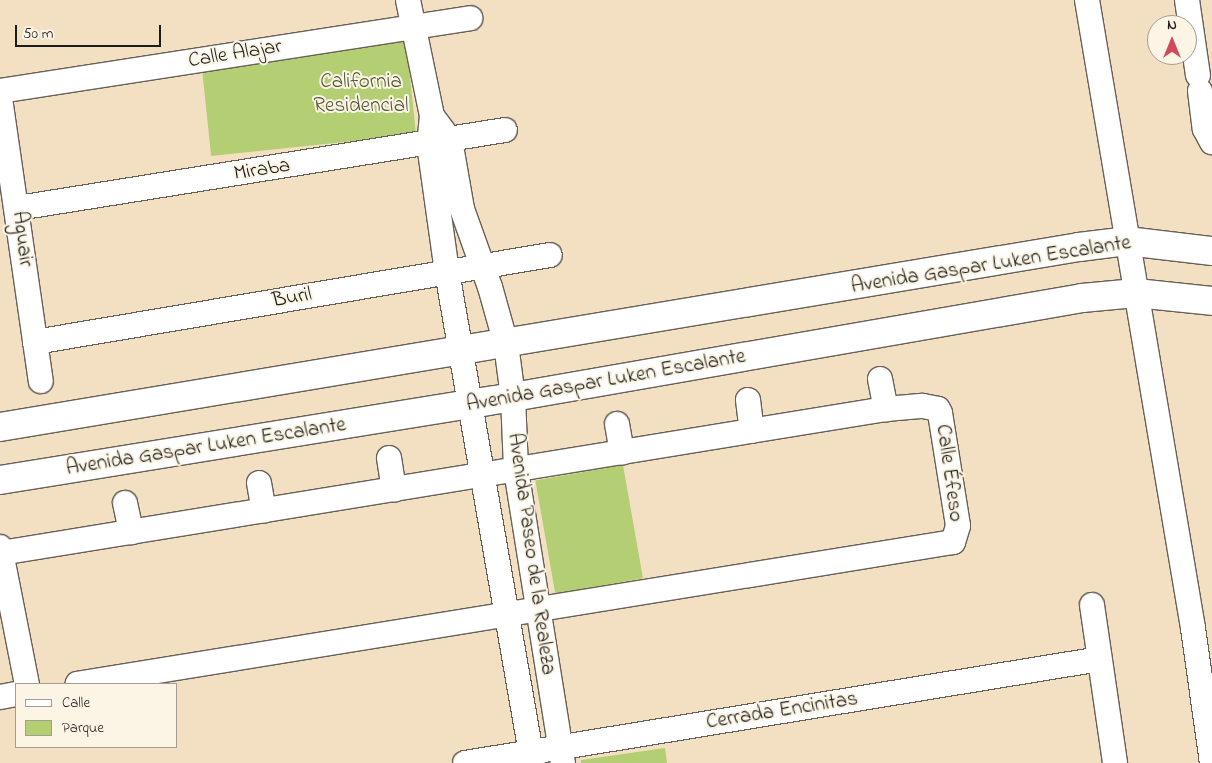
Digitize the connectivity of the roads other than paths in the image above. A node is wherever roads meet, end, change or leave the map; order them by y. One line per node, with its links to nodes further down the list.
1 (408, 0): 6 (street)
2 (1087, 0): 13 (street)
3 (1187, 0): 5 (street)
4 (470, 18): 6 (street, Calle Alajar)
5 (1202, 25): 11 (street)
6 (413, 27): 7 (street, Calle Alajar); 10 (street)
7 (0, 91)
8 (0, 98): 12 (street, Aguair)
9 (505, 130): 10 (street, Miraba)
10 (439, 142): 12 (street, Miraba); 16 (street, Avenida Paseo de la Realeza); 17 (street, Avenida Paseo de la Realeza)
11 (1212, 142)
12 (18, 208): 20 (street, Aguair)
13 (1127, 241): 14 (street, Avenida Gaspar Luken Escalante); 18 (street); 21 (street, Avenida Gaspar Luken Escalante)
14 (1212, 251)
15 (550, 255): 16 (street, Buril)
16 (481, 268): 17 (street, Buril); 21 (street, Avenida Paseo de la Realeza)
17 (447, 272): 20 (street, Buril); 22 (street, Avenida Paseo de la Realeza)
18 (1136, 293): 19 (street, Avenida Gaspar Luken Escalante); 25 (street, Avenida Gaspar Luken Escalante); 55 (street)
19 (1212, 301)
20 (35, 342): 24 (street, Aguair)
21 (506, 344): 22 (street, Avenida Gaspar Luken Escalante); 25 (street, Avenida Paseo de la Realeza)
22 (461, 352): 27 (street, Avenida Paseo de la Realeza); 30 (street, Avenida Gaspar Luken Escalante)
23 (880, 379): 28 (street)
24 (41, 381)
25 (514, 397): 27 (street, Avenida Gaspar Luken Escalante); 34 (street, Avenida Paseo de la Realeza)
26 (748, 400): 31 (street)
27 (470, 404): 35 (street, Avenida Paseo de la Realeza); 36 (street, Avenida Gaspar Luken Escalante)
28 (886, 408): 31 (street, Calle Éfeso); 44 (street, Calle Éfeso)
29 (617, 424): 32 (street)
30 (0, 428)
31 (752, 431): 32 (street, Calle Éfeso)
32 (622, 453): 34 (street, Calle Éfeso)
33 (390, 458): 38 (street)
34 (516, 470): 35 (street, Calle Éfeso); 44 (street, Avenida Paseo de la Realeza)
35 (483, 475): 38 (street, Calle Éfeso); 45 (street, Avenida Paseo de la Realeza)
36 (0, 480)
37 (259, 483): 40 (street)
38 (394, 490): 40 (street, Calle Éfeso)
39 (126, 502): 41 (street)
40 (264, 511): 41 (street, Calle Éfeso)
41 (131, 532): 42 (street, Calle Éfeso)
42 (1, 550): 47 (street)
43 (1092, 605): 46 (street)
44 (537, 610): 45 (street); 51 (street, Avenida Paseo de la Realeza)
45 (507, 615): 48 (street); 52 (street, Avenida Paseo de la Realeza)
46 (1100, 659): 51 (street, Cerrada Encinitas); 54 (street)
47 (27, 683)
48 (83, 683)
49 (15, 694): 50 (street)
50 (0, 697)
51 (562, 755): 52 (street, Cerrada Encinitas)
52 (532, 758): 53 (street, Cerrada Encinitas)
53 (465, 763)
54 (1115, 763)
55 (1212, 763)

